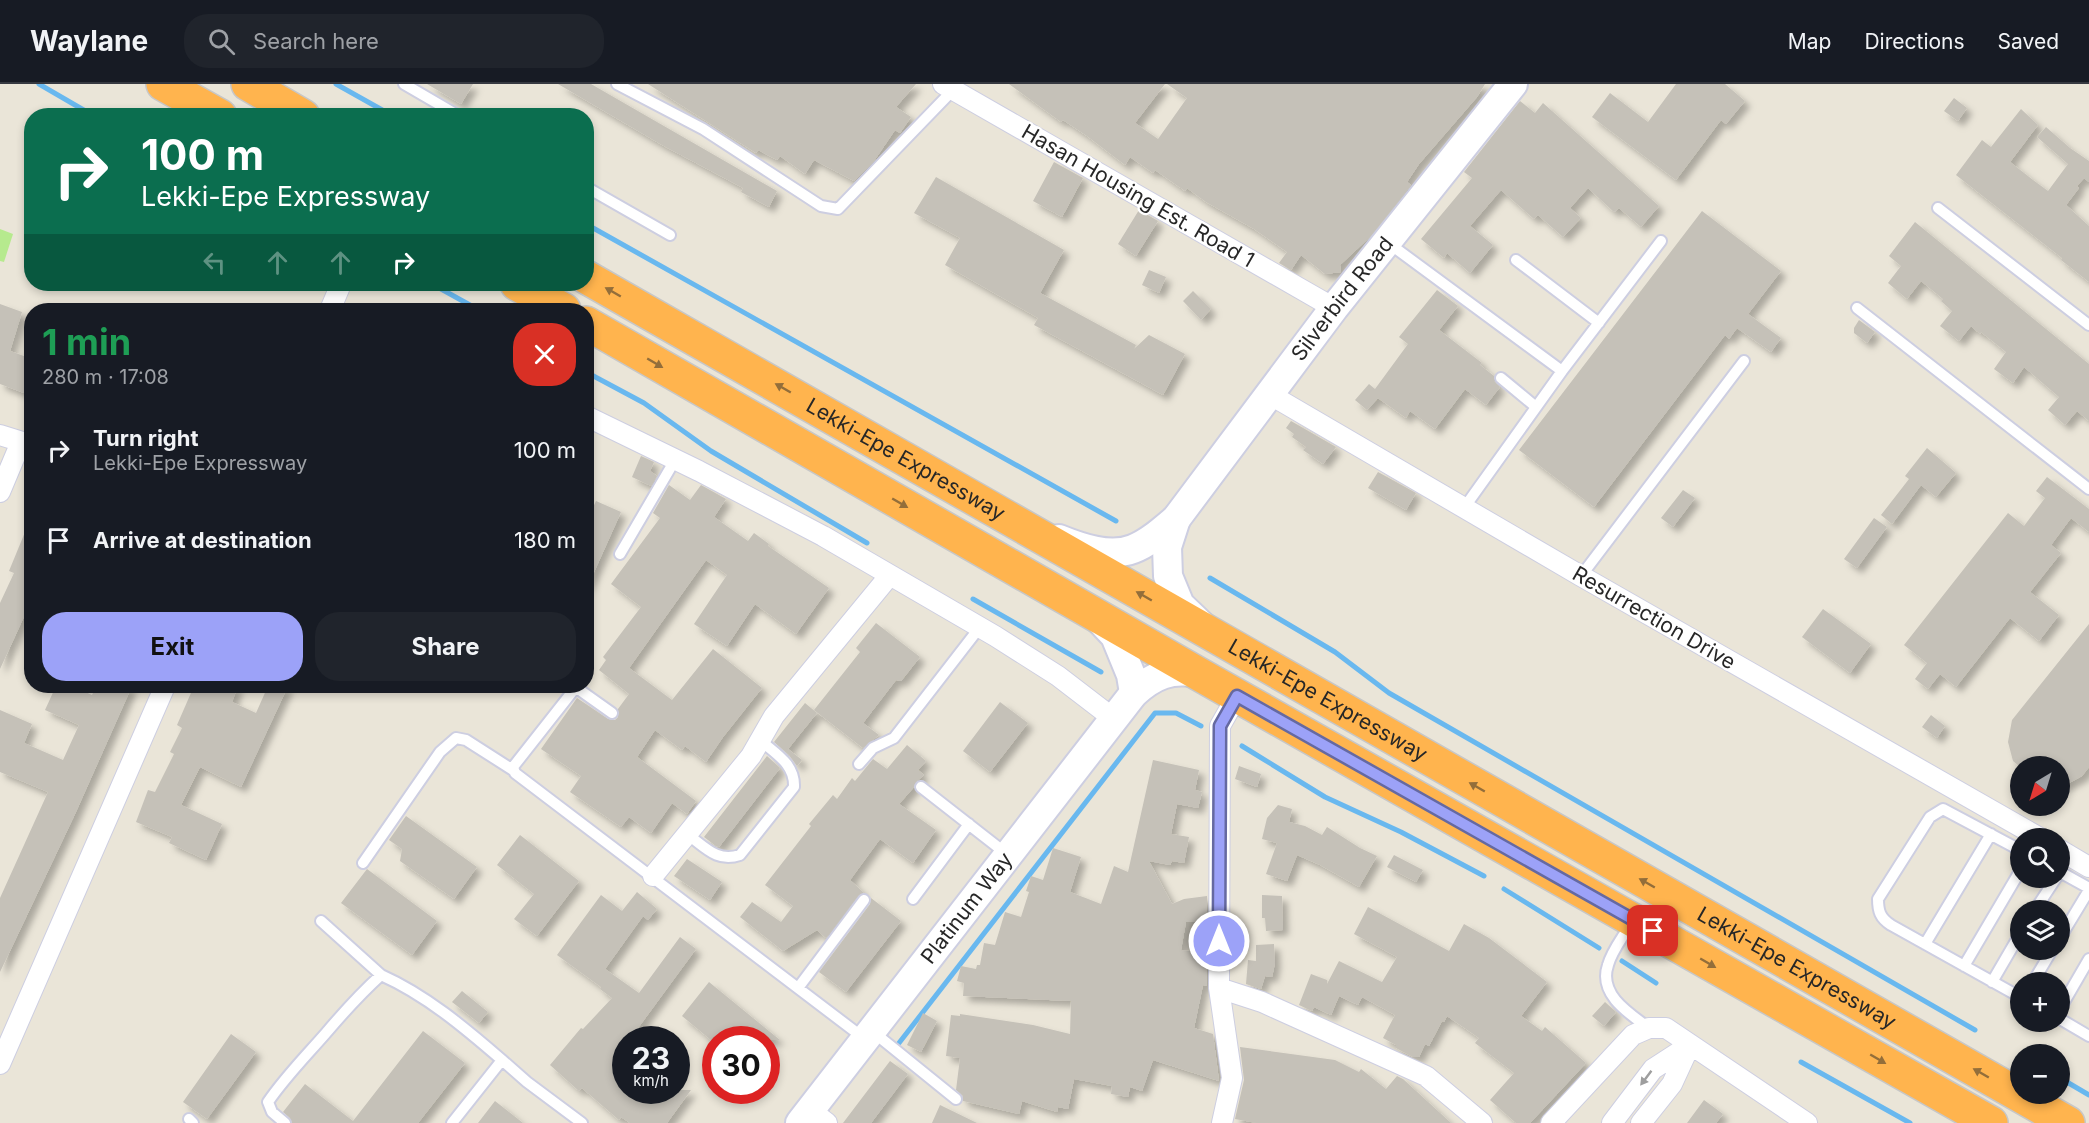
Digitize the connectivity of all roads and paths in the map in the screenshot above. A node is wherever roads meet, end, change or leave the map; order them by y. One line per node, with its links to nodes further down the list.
1 (163, 84): 7 (highway)
2 (248, 84): 8 (highway)
3 (404, 84): 9 (lane)
4 (617, 84): 6 (lane)
5 (1513, 84): 13 (street, Silverbird Road)
6 (948, 87): 19 (street, Hasan Housing Est. Road 1)
7 (206, 108)
8 (289, 108)
9 (445, 108)
10 (594, 192): 12 (lane)
11 (1938, 208): 22 (lane)
12 (670, 235)
13 (1387, 241): 19 (street, Silverbird Road); 25 (lane)
14 (1661, 241): 21 (lane)
15 (1516, 260): 21 (lane)
16 (594, 282): 38 (highway, Lekki-Epe Expressway, one-way to 16)
17 (530, 291): 18 (highway)
18 (551, 303)
19 (1334, 308): 27 (street, Silverbird Road)
20 (1857, 308): 34 (lane)
21 (1599, 323): 25 (lane)
22 (2089, 326)
23 (594, 328): 42 (highway, Lekki-Epe Expressway, one-way to 42)
24 (1744, 361): 41 (lane)
25 (1562, 371): 28 (lane)
26 (1501, 378): 28 (lane)
27 (1269, 394): 36 (street, Resurrection Drive); 37 (street, Silverbird Road)
28 (1536, 407): 36 (lane)
29 (594, 420): 33 (street)
30 (0, 435): 31 (street)
31 (24, 443)
32 (24, 448): 35 (street)
33 (675, 460): 39 (lane); 40 (street)
34 (2089, 489)
35 (0, 492)
36 (1464, 508): 41 (street, Resurrection Drive)
37 (1176, 519): 38 (street); 44 (street)
38 (1027, 527): 44 (highway, Lekki-Epe Expressway, one-way to 38)
39 (620, 554)
40 (890, 575): 43 (street); 53 (street)
41 (1581, 576): 58 (street, Resurrection Drive)
42 (1094, 614): 45 (highway, Lekki-Epe Expressway); 49 (street)
43 (980, 627): 52 (street); 54 (lane)
44 (1210, 635): 104 (highway, Lekki-Epe Expressway, one-way to 44)
45 (1197, 673): 49 (street, Platinum Way); 50 (highway, Lekki-Epe Expressway)
46 (162, 693): 91 (street)
47 (570, 693): 55 (lane)
48 (585, 693): 51 (lane)
49 (1134, 693): 52 (street, Platinum Way)
50 (1237, 696): 72 (highway, Lekki-Epe Expressway); 82 (street)
51 (612, 713)
52 (1114, 719): 63 (street, Platinum Way)
53 (760, 740): 59 (street); 59 (lane)
54 (858, 764)
55 (513, 770): 65 (lane); 66 (lane)
56 (921, 787): 57 (lane)
57 (969, 824): 63 (lane); 70 (lane)
58 (2022, 828)
59 (687, 834): 66 (street)
60 (1991, 834): 61 (lane); 75 (lane); 75 (lane)
61 (2010, 844)
62 (2070, 854): 64 (street)
63 (1008, 855): 88 (street, Platinum Way)
64 (2087, 862)
65 (363, 863)
66 (653, 876): 81 (lane)
67 (2070, 878): 69 (lane)
68 (2010, 888): 78 (lane)
69 (2089, 889): 74 (lane)
70 (913, 899)
71 (864, 900): 81 (lane)
72 (1633, 920): 86 (lane); 103 (highway, Lekki-Epe Expressway, one-way to 103)
73 (321, 921): 79 (lane)
74 (2070, 921)
75 (1925, 944): 78 (lane)
76 (2010, 951): 80 (lane)
77 (2089, 959): 84 (lane)
78 (1964, 966): 80 (lane)
79 (381, 975): 90 (lane); 94 (lane)
80 (1992, 982): 83 (lane)
81 (798, 988): 88 (lane)
82 (1219, 988): 97 (street); 98 (street)
83 (2010, 992)
84 (2070, 992)
85 (2070, 1024): 87 (lane)
86 (1648, 1028): 89 (street); 99 (street)
87 (2089, 1034)
88 (868, 1035): 92 (lane); 93 (street, Platinum Way)
89 (1690, 1045): 100 (street, one-way to 100); 101 (street); 102 (street)
90 (502, 1060): 95 (lane); 96 (lane)
91 (0, 1064)
92 (956, 1099)
93 (812, 1119)
94 (285, 1123)
95 (452, 1123)
96 (582, 1123)
97 (1222, 1123)
98 (1482, 1123)
99 (1551, 1123)
100 (1612, 1123)
101 (1641, 1123)
102 (1807, 1123)
103 (1991, 1123)
104 (2068, 1123)

